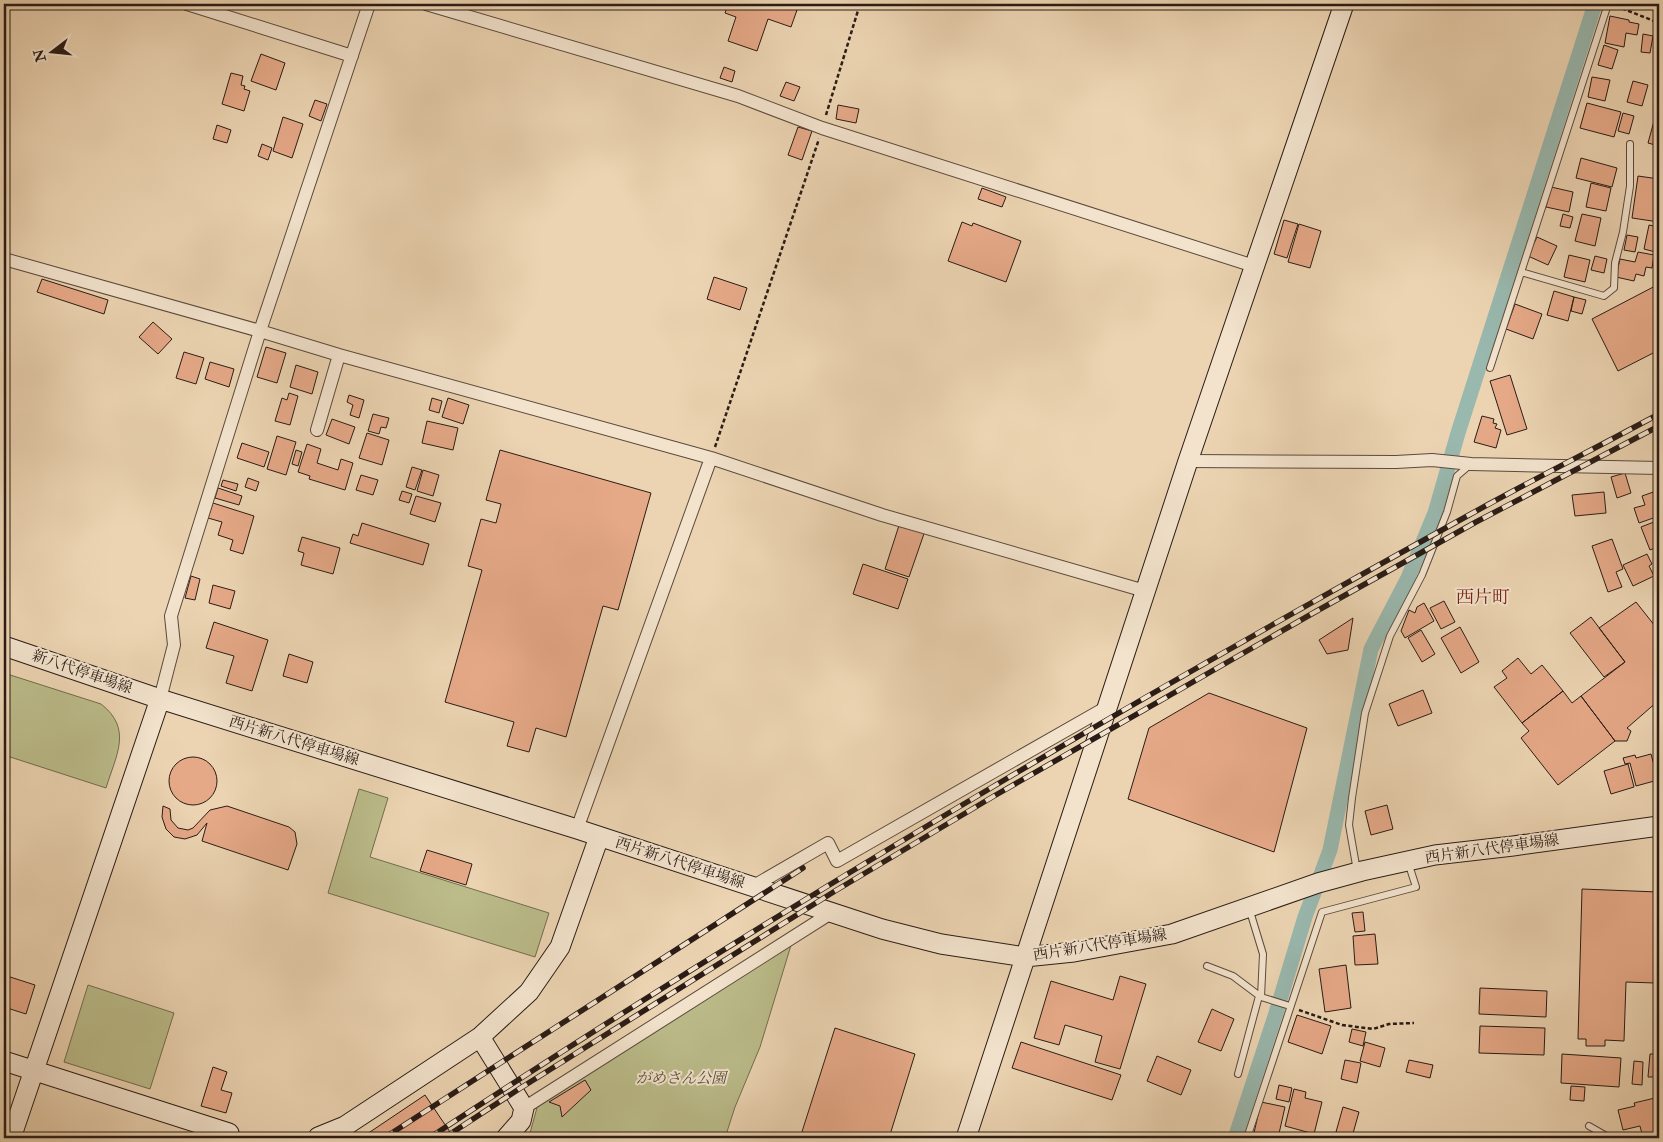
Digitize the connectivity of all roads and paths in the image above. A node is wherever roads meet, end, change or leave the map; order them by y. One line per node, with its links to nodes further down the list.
1 (187, 4): 8 (street)
2 (369, 4): 8 (street)
3 (426, 4): 9 (street)
4 (860, 4): 9 (path)
5 (1344, 4): 12 (main road)
6 (1609, 4): 7 (path); 13 (lane)
7 (1659, 23)
8 (352, 56): 14 (street)
9 (822, 128): 12 (street); 18 (path)
10 (1630, 144): 13 (lane)
11 (4, 258): 14 (street)
12 (1254, 266): 19 (main road)
13 (1521, 272): 16 (lane)
14 (260, 331): 15 (street); 24 (street)
15 (339, 355): 17 (street); 18 (street)
16 (1490, 368)
17 (317, 430)
18 (711, 458): 22 (street); 27 (street)
19 (1188, 461): 20 (street); 22 (main road)
20 (1472, 464): 21 (street); 30 (lane)
21 (1659, 468)
22 (1146, 591): 25 (main road)
23 (4, 646): 24 (main road, 新八代停車場線)
24 (160, 699): 27 (main road, 西片新八代停車場線); 41 (main road)
25 (1107, 707): 31 (street); 34 (main road)
26 (1659, 826): 29 (main road, 西片新八代停車場線)
27 (577, 829): 28 (main road, 西片新八代停車場線)
28 (599, 837): 31 (main road, 西片新八代停車場線); 39 (main road)
29 (1408, 861): 30 (main road, 西片新八代停車場線); 37 (lane)
30 (1357, 872): 32 (main road, 西片新八代停車場線)
31 (752, 887): 33 (main road, 西片新八代停車場線)
32 (1248, 907): 34 (main road, 西片新八代停車場線); 36 (lane)
33 (831, 913): 34 (main road, 西片新八代停車場線); 43 (street)
34 (1025, 957): 49 (main road)
35 (1207, 966): 36 (lane)
36 (1261, 997): 37 (lane); 42 (lane)
37 (1289, 1006): 38 (path); 50 (lane)
38 (1414, 1023)
39 (480, 1036): 43 (main road); 46 (main road)
40 (4, 1061): 41 (main road)
41 (33, 1071): 45 (main road); 47 (main road)
42 (1238, 1074)
43 (524, 1108): 48 (main road)
44 (1589, 1126): 51 (lane)
45 (229, 1133)
46 (318, 1137)
47 (11, 1138)
48 (506, 1138)
49 (966, 1138)
50 (1247, 1138)
51 (1610, 1138)

